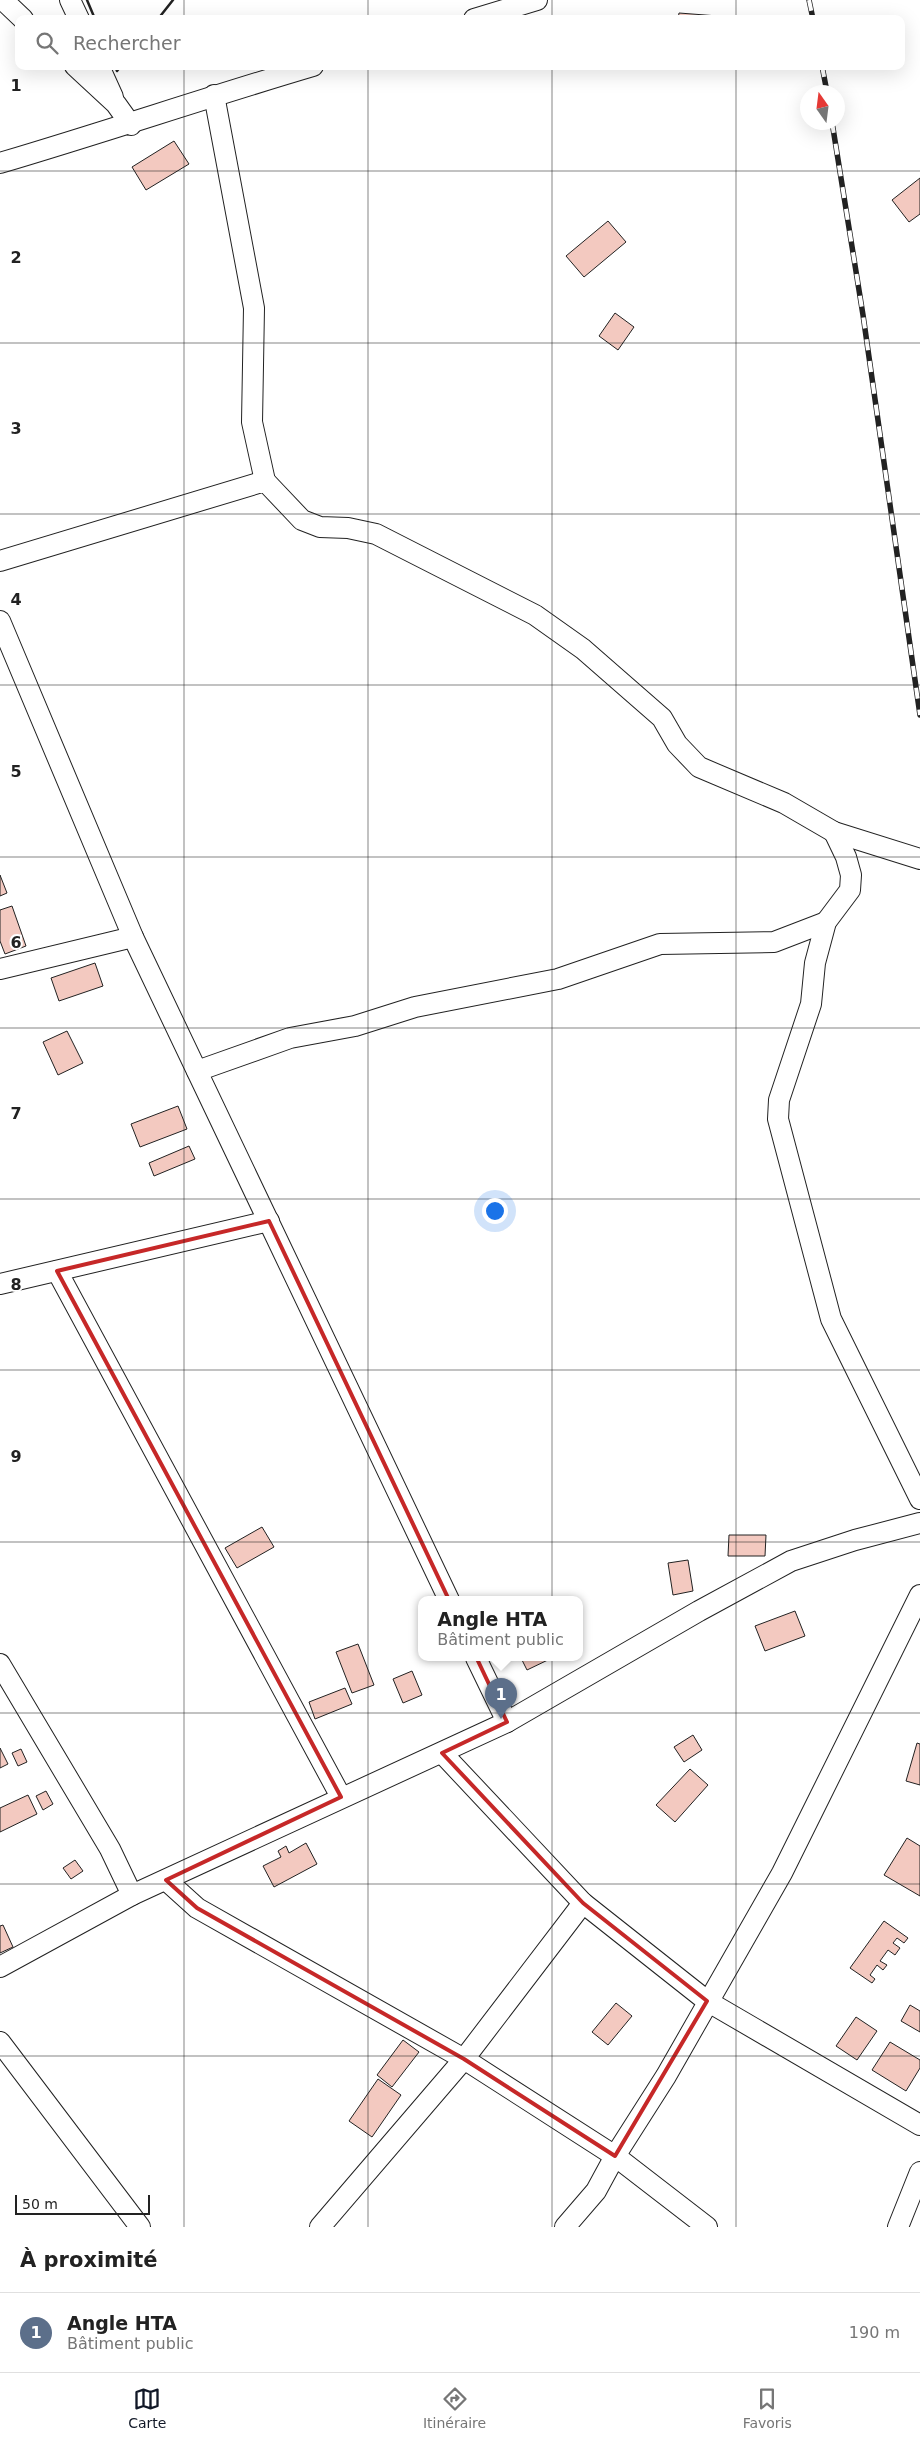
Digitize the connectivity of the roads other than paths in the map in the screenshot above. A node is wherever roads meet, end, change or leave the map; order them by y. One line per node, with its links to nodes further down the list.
1 (3, 0): 4 (street)
2 (70, 0): 5 (street)
3 (537, 0): 6 (street)
4 (19, 15)
5 (77, 15)
6 (487, 15)
7 (79, 70): 11 (street)
8 (101, 70): 11 (street)
9 (298, 70): 10 (street)
10 (214, 95): 12 (street); 14 (street)
11 (116, 104): 12 (street)
12 (131, 125): 13 (street)
13 (0, 163)
14 (265, 481): 15 (street); 17 (street)
15 (0, 561)
16 (0, 621): 20 (street)
17 (834, 832): 18 (street); 19 (street)
18 (920, 859)
19 (826, 922): 22 (street); 26 (street)
20 (133, 937): 21 (street); 22 (street)
21 (0, 969)
22 (197, 1071): 23 (street)
23 (269, 1221): 24 (street); 29 (street)
24 (57, 1271): 25 (street); 34 (street)
25 (0, 1284)
26 (920, 1499)
27 (920, 1523): 32 (street)
28 (920, 1595): 39 (street)
29 (447, 1596)
30 (477, 1661): 32 (street)
31 (0, 1664): 36 (street)
32 (507, 1722): 33 (street)
33 (442, 1753): 34 (street); 37 (street)
34 (341, 1797): 35 (street)
35 (166, 1880): 36 (street); 41 (street)
36 (132, 1895): 38 (street)
37 (583, 1903): 39 (street); 41 (street)
38 (0, 1967)
39 (707, 2001): 42 (street); 43 (street)
40 (0, 2042): 45 (street)
41 (464, 2059): 43 (street); 46 (street)
42 (920, 2125)
43 (615, 2156): 47 (street); 48 (street)
44 (920, 2172): 49 (street)
45 (140, 2227)
46 (320, 2227)
47 (565, 2227)
48 (706, 2227)
49 (898, 2227)

